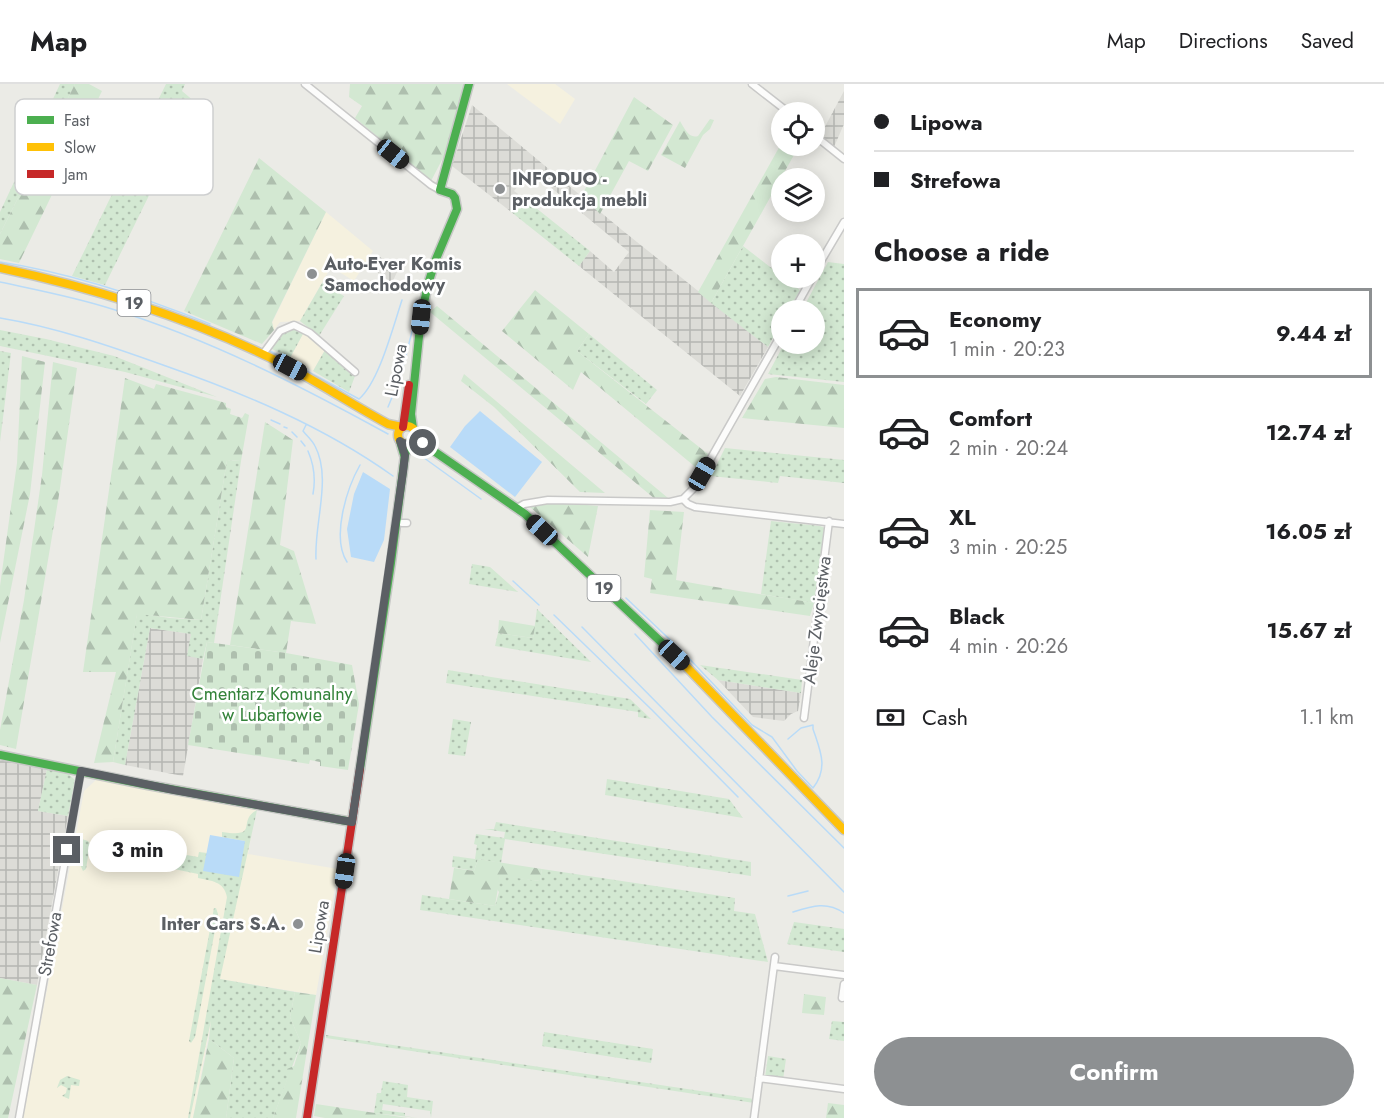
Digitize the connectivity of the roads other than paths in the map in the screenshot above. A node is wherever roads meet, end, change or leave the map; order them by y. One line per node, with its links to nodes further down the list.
1 (305, 84): 7 (street)
2 (469, 84): 7 (main road)
3 (752, 84): 4 (street)
4 (775, 102)
5 (825, 144): 6 (street)
6 (844, 159)
7 (440, 190): 14 (main road, Lipowa)
8 (844, 222): 9 (street)
9 (825, 254)
10 (0, 268): 12 (main road, 19)
11 (771, 352): 15 (street)
12 (263, 354): 13 (street); 14 (main road, 19)
13 (355, 372)
14 (407, 434): 16 (main road, 19); 22 (main road, Lipowa)
15 (683, 499): 16 (street); 17 (street)
16 (517, 508): 23 (main road, 19)
17 (829, 521): 18 (street); 19 (street, Aleje Zwycięstwa)
18 (844, 524)
19 (804, 718)
20 (0, 755): 21 (main road)
21 (81, 771): 22 (main road); 31 (street, Strefowa)
22 (352, 822): 32 (main road, Lipowa)
23 (844, 830)
24 (775, 957): 25 (street)
25 (774, 966): 26 (street); 29 (street)
26 (844, 975)
27 (844, 984): 28 (street)
28 (842, 998)
29 (759, 1078): 30 (street); 33 (street)
30 (844, 1089)
31 (19, 1118)
32 (307, 1118)
33 (754, 1118)

